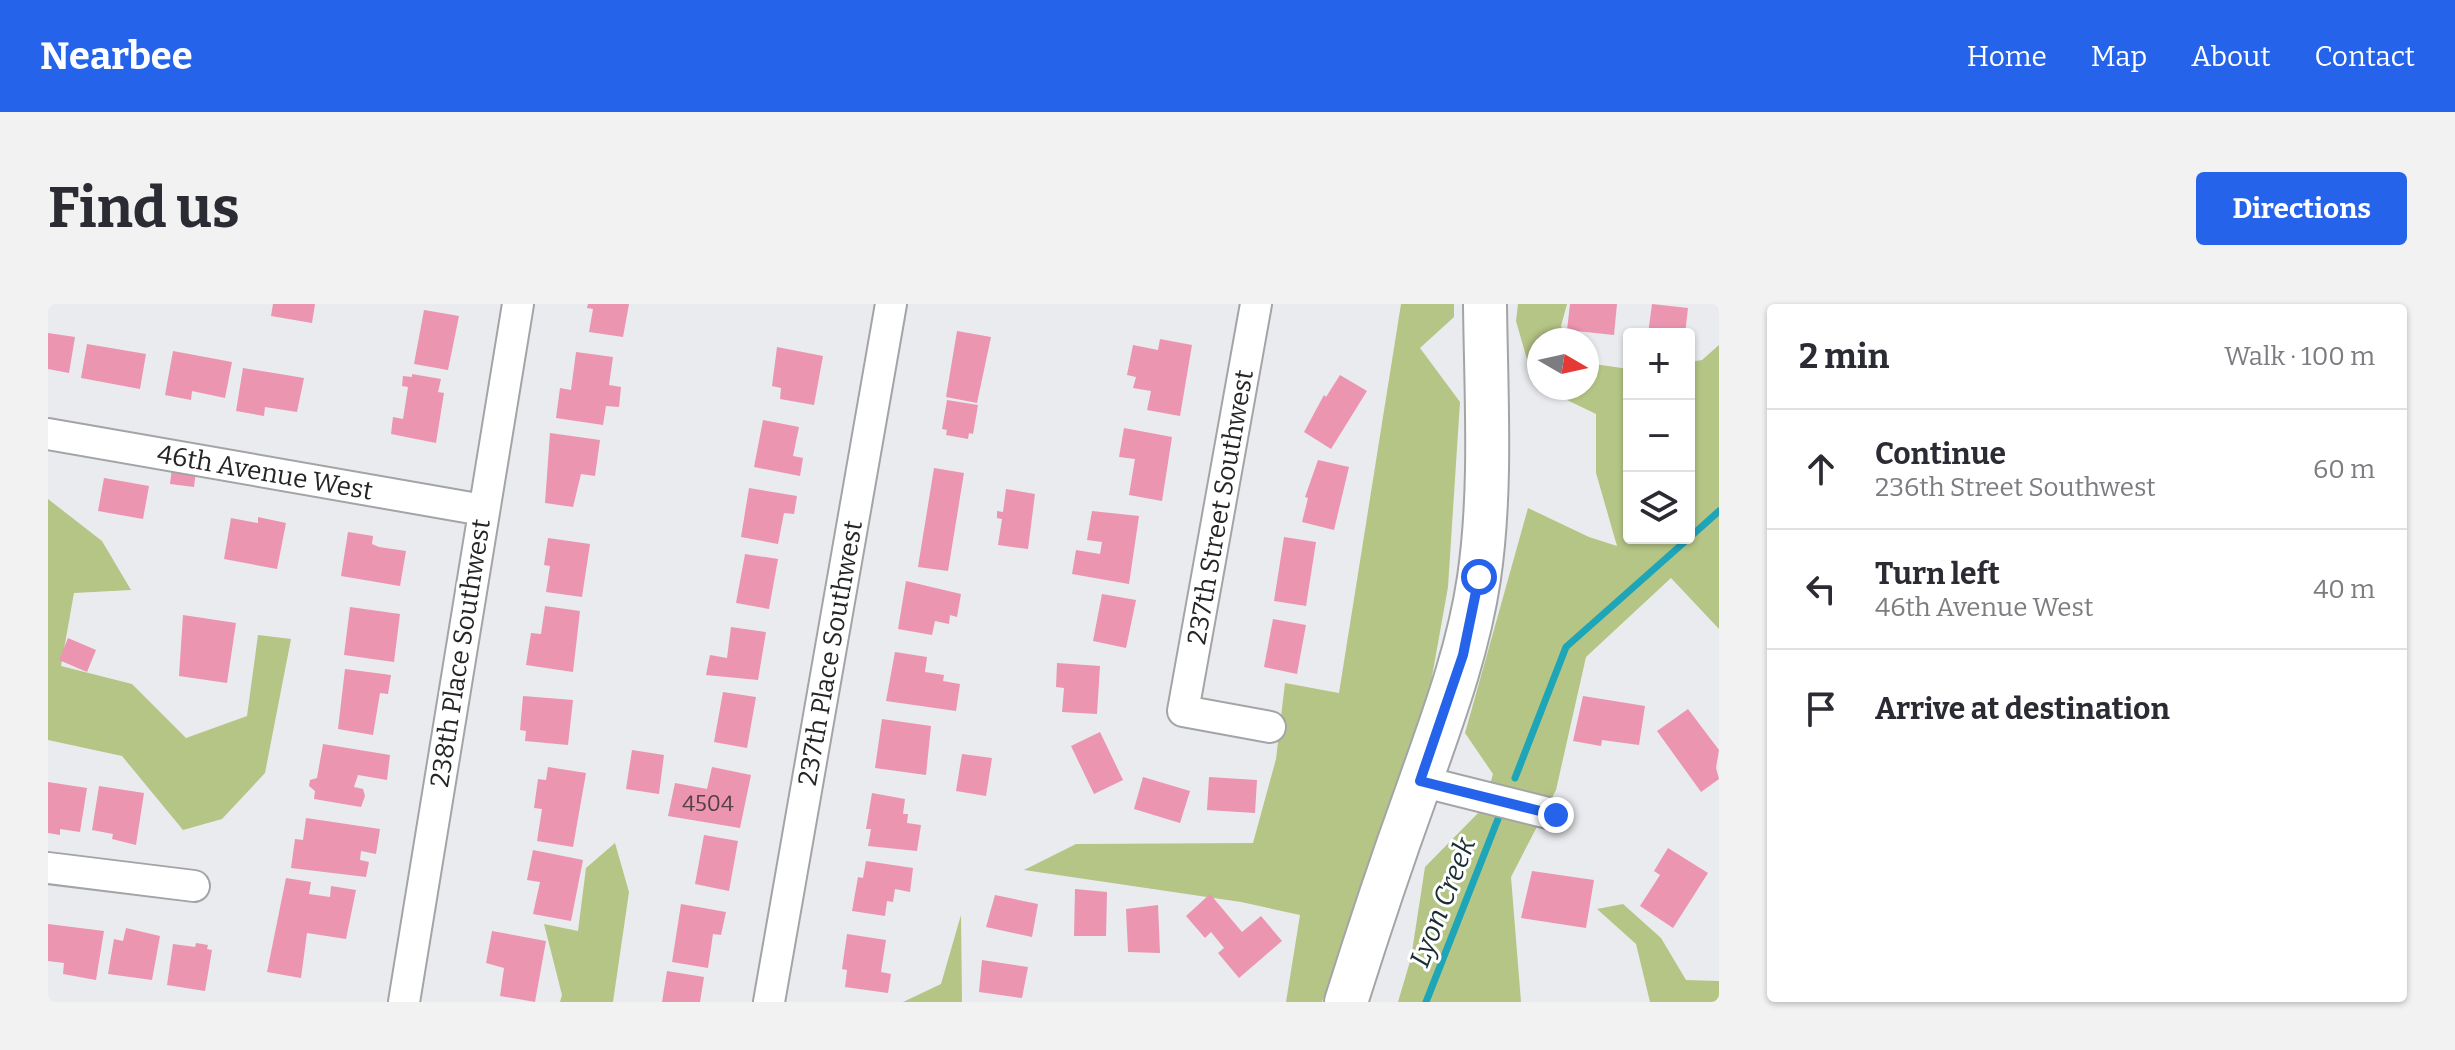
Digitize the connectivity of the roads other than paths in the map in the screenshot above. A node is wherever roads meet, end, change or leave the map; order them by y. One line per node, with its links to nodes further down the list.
1 (518, 304): 6 (street, 238th Place Southwest)
2 (891, 304): 13 (street, 237th Place Southwest)
3 (1256, 304): 7 (street, 237th Street Southwest)
4 (1485, 304): 8 (main road)
5 (48, 434): 6 (street, 46th Avenue West)
6 (483, 510): 12 (street, 238th Place Southwest)
7 (1270, 727)
8 (1420, 781): 9 (street); 14 (main road)
9 (1556, 815)
10 (48, 868): 11 (street)
11 (194, 886)
12 (404, 1002)
13 (769, 1002)
14 (1346, 1002)

